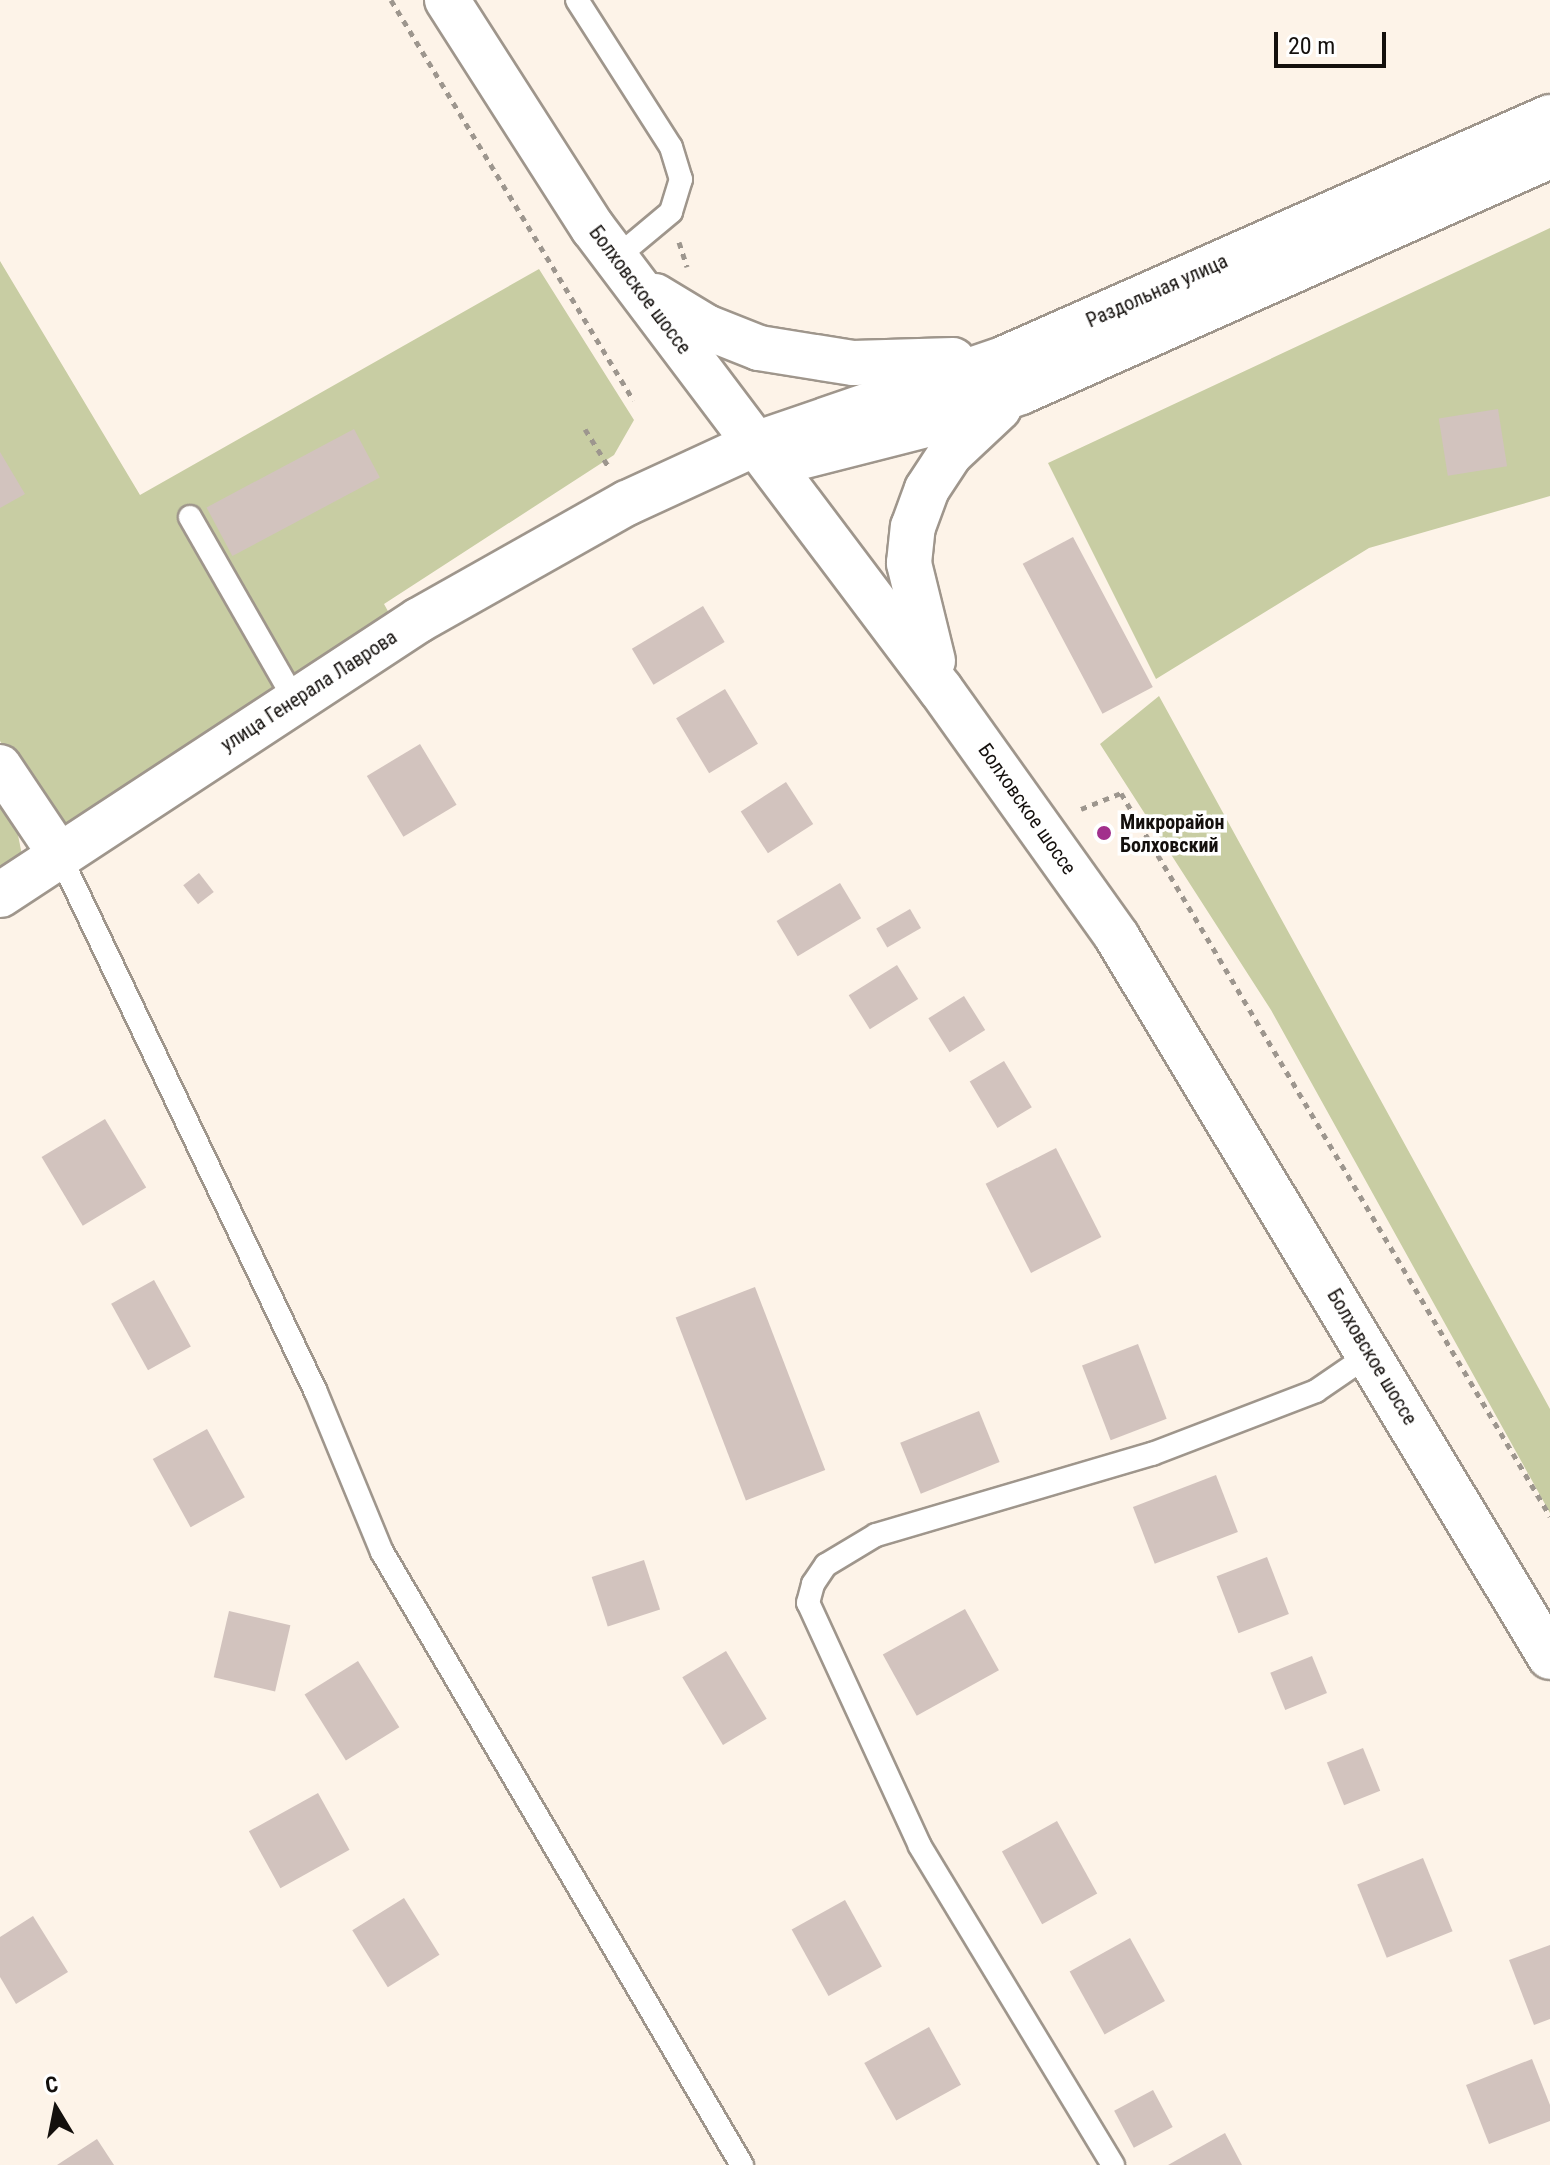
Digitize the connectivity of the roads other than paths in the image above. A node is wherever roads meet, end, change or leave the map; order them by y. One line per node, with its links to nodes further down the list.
1 (447, 0): 5 (main road, Болховское шоссе)
2 (577, 0): 5 (lane)
3 (1550, 117): 6 (main road, Раздольная улица)
4 (1550, 156): 6 (main road, Раздольная улица)
5 (626, 271): 6 (main road); 7 (main road, Болховское шоссе)
6 (1012, 375): 7 (main road, Раздольная улица); 9 (main road)
7 (763, 454): 9 (main road, Болховское шоссе); 10 (main road, улица Генерала Лаврова)
8 (190, 517): 10 (lane)
9 (941, 690): 14 (main road, Болховское шоссе)
10 (295, 700): 12 (main road, улица Генерала Лаврова)
11 (0, 766): 12 (street)
12 (59, 854): 13 (main road, улица Генерала Лаврова); 16 (lane)
13 (0, 895)
14 (1370, 1354): 15 (main road, Болховское шоссе); 17 (lane)
15 (1550, 1657)
16 (742, 2165)
17 (1113, 2165)

